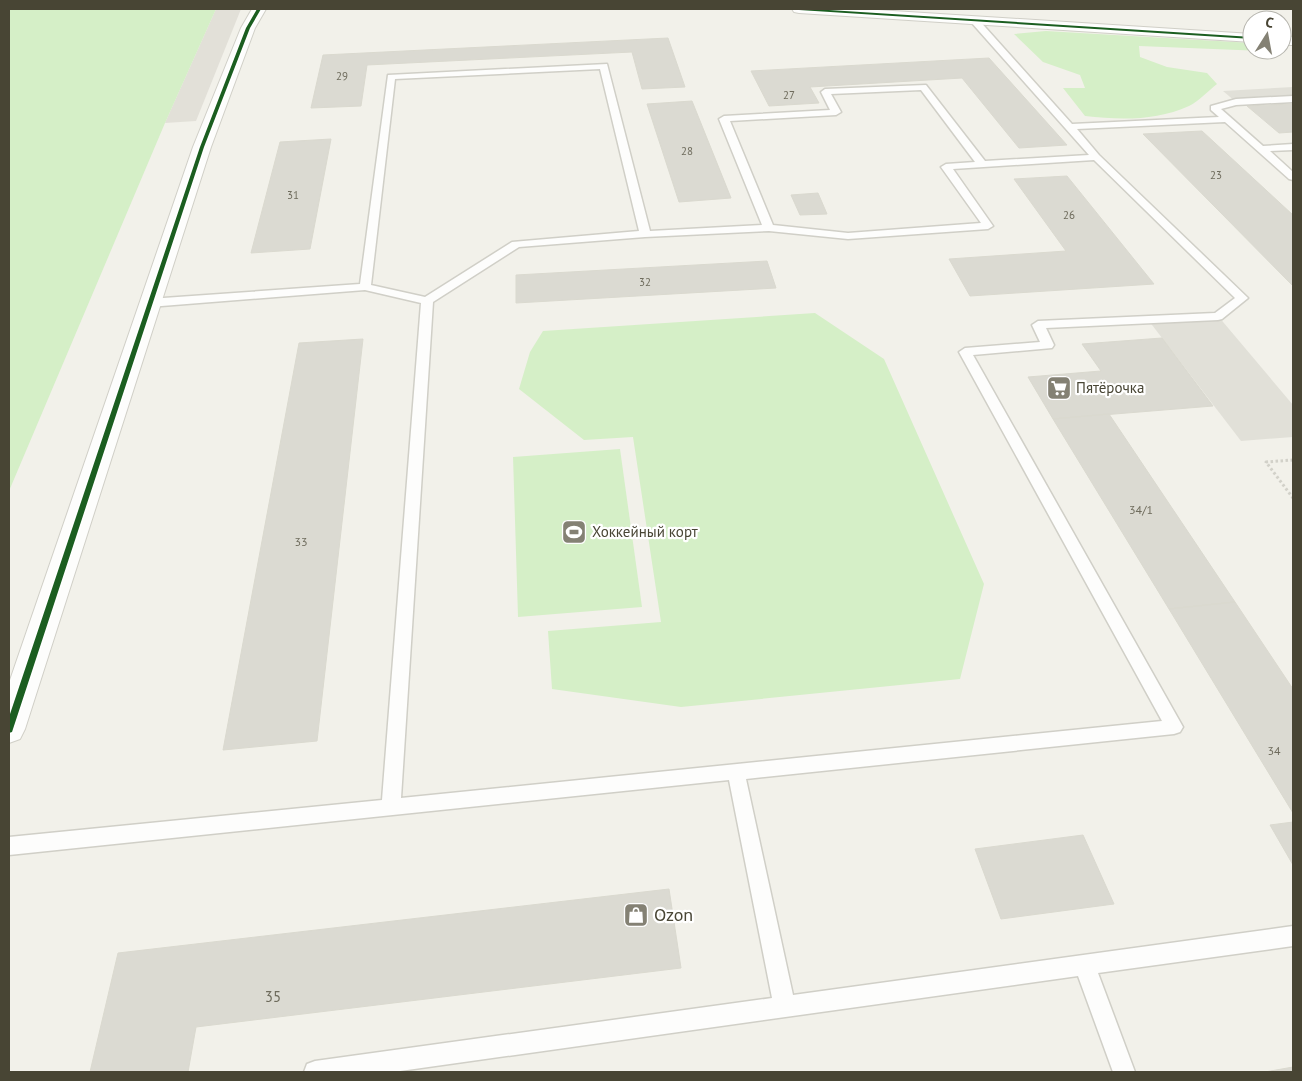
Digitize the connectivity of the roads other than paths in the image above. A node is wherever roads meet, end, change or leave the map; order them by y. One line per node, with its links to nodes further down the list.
1 (259, 9): 17 (street)
2 (799, 9): 3 (street)
3 (974, 20): 4 (street); 7 (lane)
4 (1242, 37)
5 (1293, 99): 6 (lane)
6 (1227, 119): 7 (lane); 9 (lane)
7 (1069, 127): 10 (lane)
8 (1293, 147): 9 (lane)
9 (1262, 149): 12 (lane)
10 (1096, 157): 11 (lane); 19 (lane)
11 (982, 164): 13 (lane); 13 (lane)
12 (1293, 177)
13 (769, 228): 14 (lane)
14 (645, 234): 15 (lane); 16 (lane)
15 (365, 287): 16 (lane); 17 (lane)
16 (426, 301): 20 (lane)
17 (149, 303): 18 (street)
18 (9, 729)
19 (736, 772): 20 (lane); 24 (lane)
20 (391, 807): 21 (lane)
21 (9, 846)
22 (1293, 936): 23 (lane)
23 (1084, 965): 24 (lane); 26 (lane)
24 (785, 1006): 25 (lane)
25 (315, 1072)
26 (1124, 1072)

